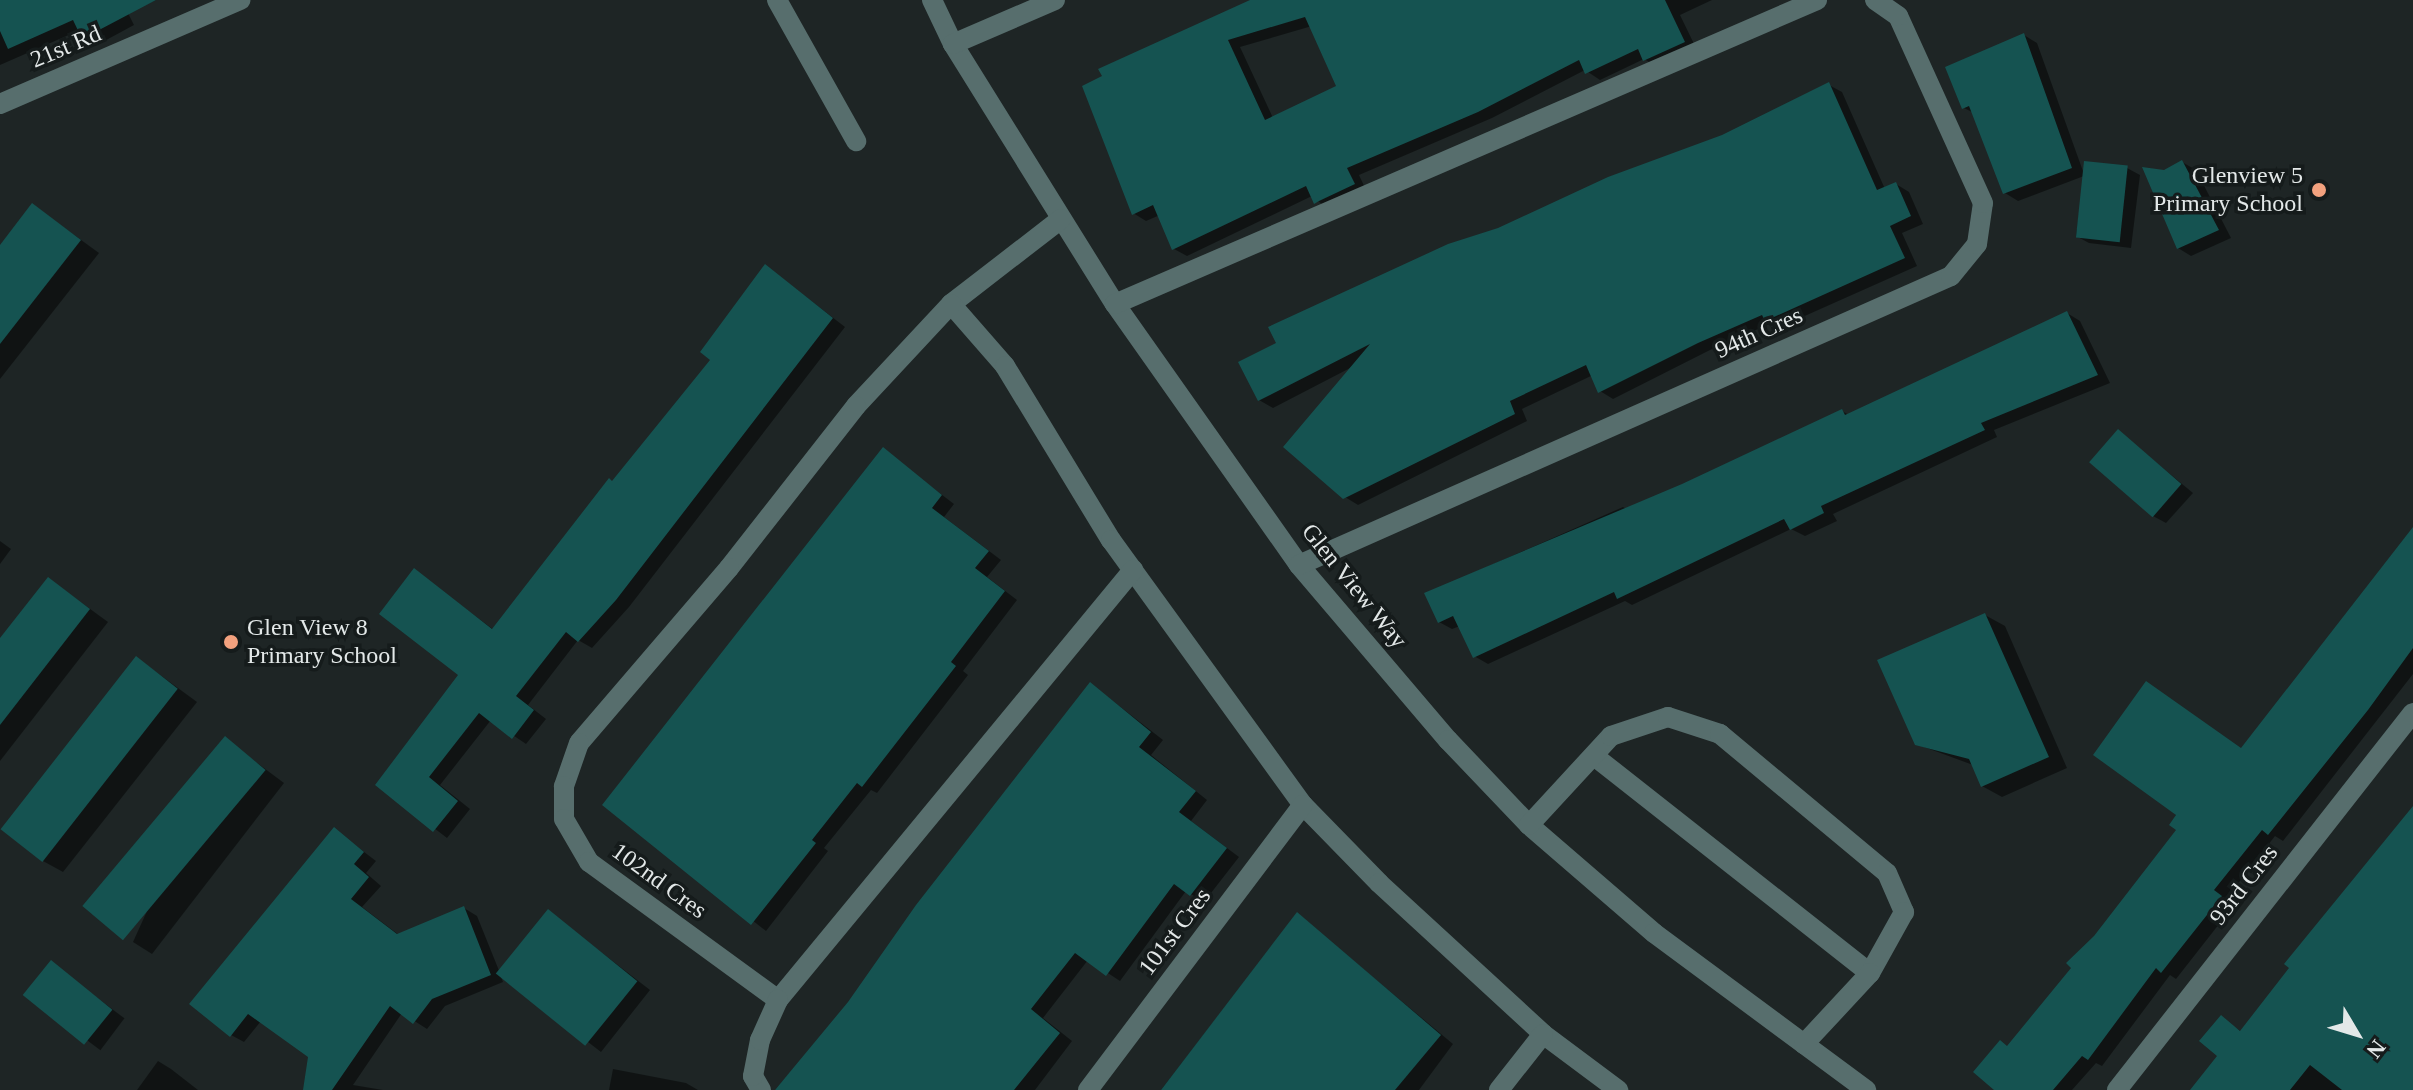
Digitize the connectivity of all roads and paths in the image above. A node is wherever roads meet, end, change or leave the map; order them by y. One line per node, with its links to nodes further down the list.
1 (240, 0): 8 (street, 21st Rd)
2 (777, 0): 9 (street)
3 (932, 0): 7 (street, Glen View Way)
4 (1055, 0): 7 (street)
5 (1817, 0): 12 (street)
6 (1875, 0): 13 (street, 94th Cres)
7 (953, 44): 10 (street, Glen View Way)
8 (0, 104)
9 (856, 141)
10 (1061, 219): 11 (street, 102nd Cres); 12 (street, Glen View Way)
11 (951, 304): 14 (street); 20 (street, 102nd Cres)
12 (1115, 304): 13 (street, Glen View Way)
13 (1299, 565): 18 (street, Glen View Way)
14 (1133, 570): 17 (street); 20 (street)
15 (2413, 713): 28 (street, 93rd Cres)
16 (1594, 756): 18 (street); 19 (street); 19 (street)
17 (1303, 805): 21 (street); 24 (street, 101st Cres)
18 (1529, 825): 22 (street, Glen View Way)
19 (1870, 973): 22 (street)
20 (778, 1000): 23 (street)
21 (1543, 1034): 25 (street); 26 (street)
22 (1804, 1044): 27 (street, Glen View Way)
23 (761, 1090)
24 (1088, 1090)
25 (1499, 1090)
26 (1618, 1090)
27 (1866, 1090)
28 (2117, 1090)

